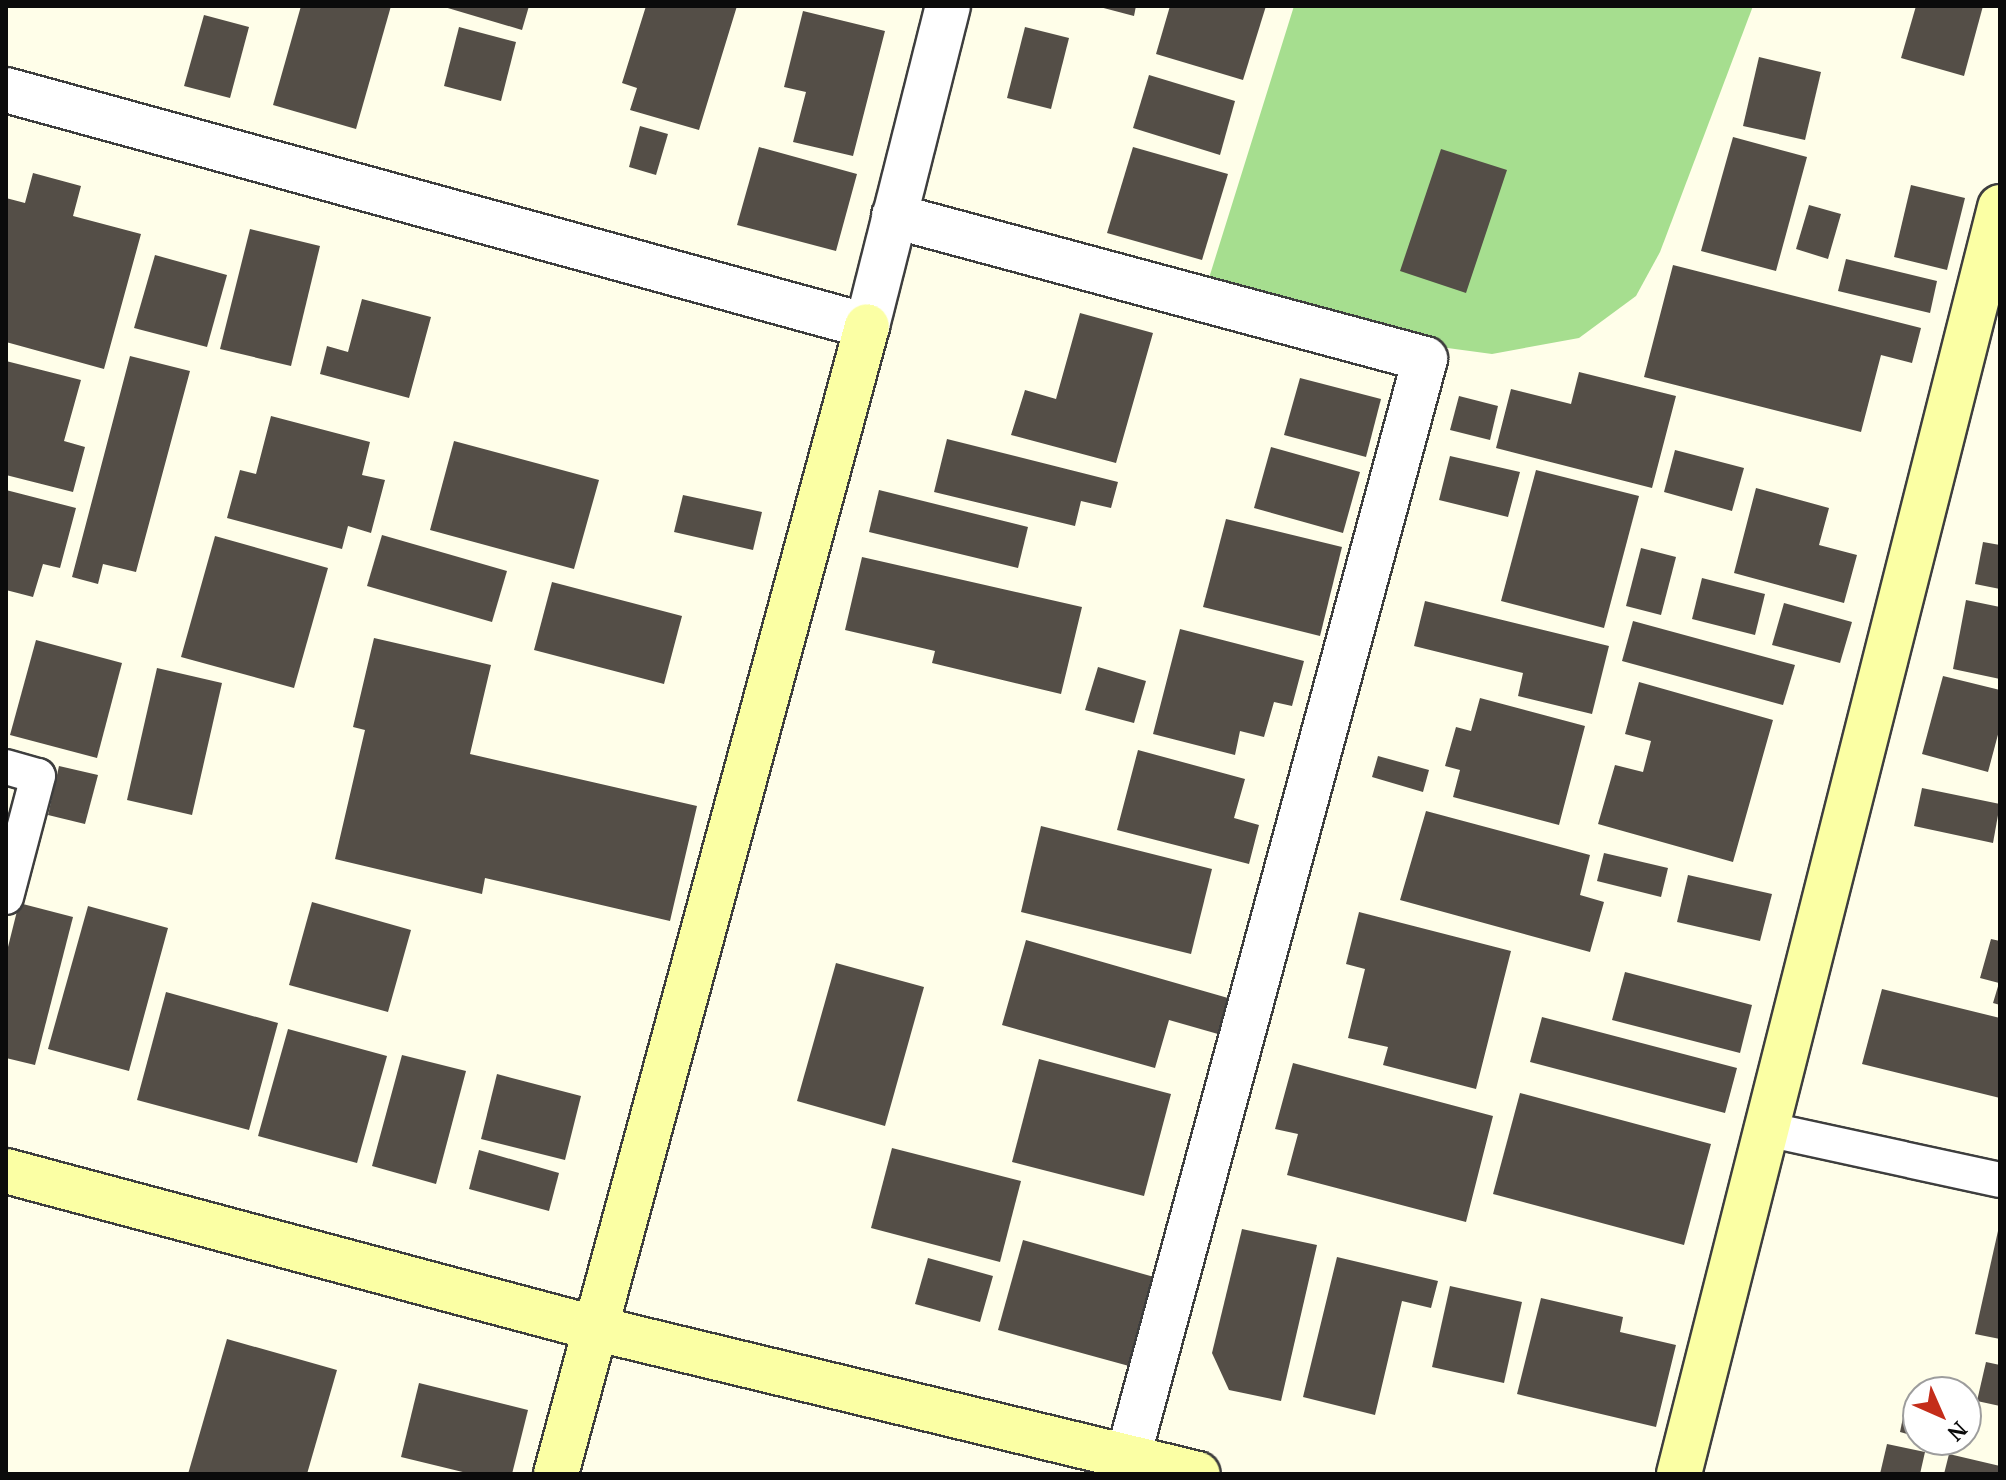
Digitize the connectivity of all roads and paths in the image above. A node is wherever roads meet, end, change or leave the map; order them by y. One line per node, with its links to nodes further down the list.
1 (948, 6): 4 (street)
2 (6, 90): 5 (street)
3 (2000, 207): 8 (street)
4 (894, 216): 5 (street); 12 (street)
5 (867, 326): 11 (street)
6 (6, 767): 7 (lane)
7 (6, 897)
8 (1766, 1129): 10 (lane); 15 (street)
9 (6, 1171): 11 (street)
10 (2000, 1180)
11 (594, 1328): 12 (street); 13 (street)
12 (1128, 1457): 14 (street)
13 (556, 1474)
14 (1198, 1474)
15 (1679, 1474)

